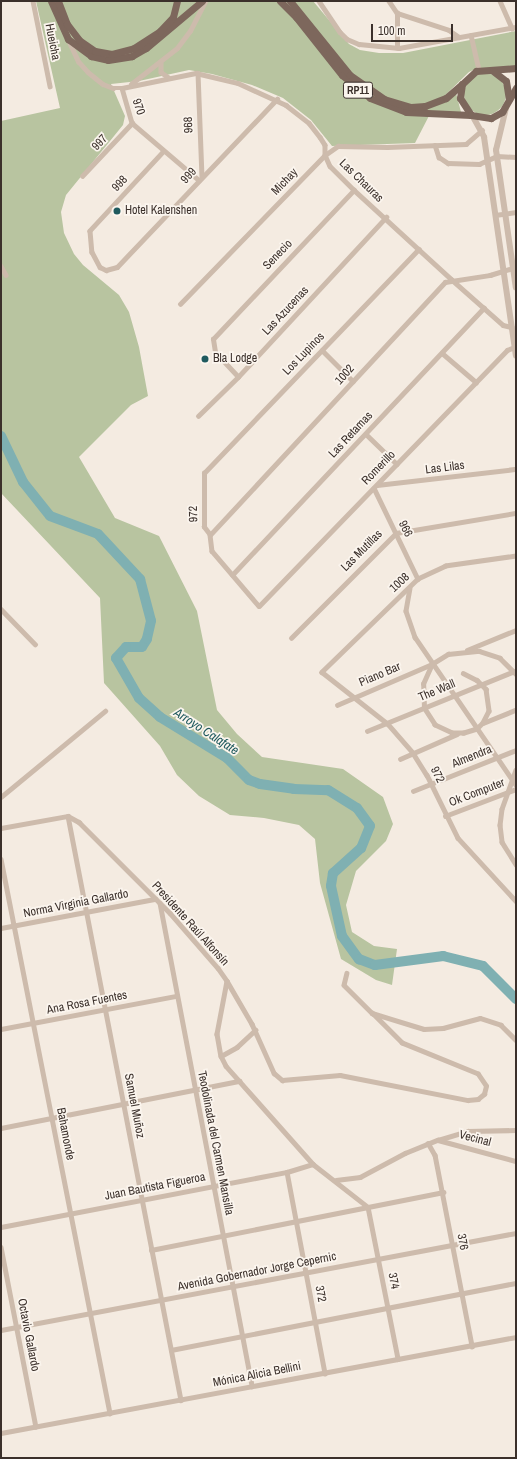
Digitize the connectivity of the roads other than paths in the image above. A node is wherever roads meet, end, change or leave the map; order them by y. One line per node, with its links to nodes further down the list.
1 (33, 1): 25 (street, Hueicha)
2 (51, 1): 16 (main road)
3 (58, 1): 4 (main road)
4 (177, 1)
5 (202, 1): 16 (main road)
6 (205, 1): 18 (street)
7 (280, 1): 31 (main road, RP11)
8 (290, 1): 24 (main road, RP11)
9 (319, 1): 17 (street)
10 (388, 1): 12 (street)
11 (500, 1): 13 (street)
12 (397, 13): 15 (street); 17 (street)
13 (514, 27): 14 (street)
14 (471, 35): 15 (street); 20 (street)
15 (459, 37): 17 (street)
16 (68, 39): 27 (street, 970)
17 (397, 48)
18 (161, 63): 23 (street); 26 (street)
19 (516, 68): 21 (main road)
20 (479, 70): 21 (main road); 24 (main road, RP11)
21 (491, 70): 30 (main road)
22 (198, 73): 23 (street, Las Chauras); 29 (street, Las Chauras); 41 (street, 968)
23 (168, 77): 26 (street, Las Chauras)
24 (462, 84): 31 (main road)
25 (50, 86)
26 (128, 86): 27 (street, Las Chauras)
27 (122, 88): 32 (street, 970)
28 (516, 88): 30 (main road, RP11)
29 (277, 99): 36 (street, Las Chauras); 41 (street, 999)
30 (508, 104): 31 (main road, RP11); 37 (street)
31 (472, 115): 33 (street)
32 (132, 123): 35 (street, 970); 40 (street, 997)
33 (482, 130): 34 (street, Michay); 39 (street)
34 (435, 145): 36 (street, Michay); 39 (street)
35 (164, 151): 41 (street, 970); 49 (street, 998)
36 (325, 155): 42 (street, Las Chauras); 55 (street, Michay)
37 (497, 156): 38 (street); 39 (street); 44 (street)
38 (516, 157)
39 (488, 162): 45 (street)
40 (82, 176)
41 (200, 178): 49 (street, 999)
42 (354, 190): 46 (street, Las Chauras); 62 (street, Senecio)
43 (516, 212): 44 (street)
44 (505, 214): 45 (street); 50 (street)
45 (495, 215): 51 (street)
46 (386, 218): 47 (street, Las Chauras); 62 (street, Las Azucenas)
47 (419, 249): 53 (street, Las Chauras); 59 (street, Los Lupinos)
48 (1, 266): 52 (street)
49 (117, 267)
50 (514, 267): 51 (street, 1002); 54 (street)
51 (504, 272): 53 (street, 1002); 57 (street)
52 (6, 275)
53 (451, 280): 56 (street, Las Chauras); 63 (street, 1002)
54 (516, 288)
55 (180, 304)
56 (484, 308): 57 (street, Las Chauras); 60 (street, Las Retamas)
57 (513, 323): 58 (street)
58 (515, 347): 61 (street); 64 (street, Romerillo)
59 (322, 350): 63 (street); 69 (street, Los Lupinos)
60 (442, 353): 64 (street); 66 (street, Las Retamas)
61 (516, 356)
62 (238, 377): 65 (street, Las Azucenas)
63 (354, 381): 73 (street, 1002)
64 (476, 382): 67 (street, Romerillo)
65 (198, 416)
66 (366, 434): 67 (street); 75 (street, Las Retamas)
67 (397, 464): 70 (street, Romerillo)
68 (516, 469): 70 (street, Las Lilas)
69 (204, 473): 73 (street, 972)
70 (376, 486): 72 (street, 966); 78 (street, Romerillo)
71 (516, 513): 72 (street, Las Mutillas)
72 (396, 533): 76 (street, 966); 81 (street, Las Mutillas)
73 (210, 535): 75 (street, 972)
74 (516, 556): 76 (street, 1008)
75 (232, 575): 78 (street, 972)
76 (418, 579): 77 (street, 1008)
77 (411, 586): 84 (street); 85 (street, 1008)
78 (259, 606)
79 (1, 609): 82 (street)
80 (516, 630): 83 (street)
81 (291, 638)
82 (35, 644)
83 (465, 651): 84 (street, Piano Bar); 86 (street)
84 (432, 664): 89 (street); 90 (street, Piano Bar); 92 (street)
85 (322, 672): 90 (street, 972)
86 (515, 672): 88 (street, The Wall)
87 (463, 673): 88 (street)
88 (482, 684): 89 (street, The Wall); 95 (street)
89 (453, 695): 92 (street, The Wall); 97 (street)
90 (354, 697): 91 (street, Piano Bar); 96 (street, 972)
91 (337, 706)
92 (424, 708): 96 (street, The Wall); 99 (street)
93 (516, 710): 95 (street)
94 (105, 711): 111 (street)
95 (483, 723): 97 (street)
96 (388, 724): 98 (street, The Wall); 101 (street, 972)
97 (477, 729): 99 (street); 102 (street)
98 (367, 731)
99 (458, 733): 101 (street)
100 (516, 750): 102 (street, Almendra)
101 (413, 753): 103 (street); 106 (street, 972)
102 (497, 758): 105 (street); 106 (street, Almendra)
103 (400, 759)
104 (516, 770): 105 (street)
105 (512, 780): 107 (street); 110 (street)
106 (431, 784): 109 (street, Almendra); 113 (street, 972)
107 (516, 785)
108 (516, 789): 110 (street, Ok Computer)
109 (413, 791)
110 (508, 792): 113 (street, Ok Computer); 116 (street)
111 (1, 797)
112 (68, 816): 114 (street); 117 (street, Presidente Raúl Alfonsín); 120 (street, Samuel Muñoz)
113 (445, 816): 118 (street, 972)
114 (1, 828)
115 (1, 859): 121 (street, Bahamonde)
116 (516, 864)
117 (155, 899): 119 (street, Presidente Raúl Alfonsín); 120 (street, Norma Virginia Gallardo)
118 (516, 901)
119 (160, 903): 124 (street, Presidente Raúl Alfonsín); 125 (street, Teodolinada del Carmen Mansilla)
120 (87, 913): 121 (street, Norma Virginia Gallardo); 126 (street, Samuel Muñoz)
121 (14, 926): 122 (street, Norma Virginia Gallardo); 128 (street, Bahamonde)
122 (1, 928)
123 (347, 973): 127 (street)
124 (227, 981): 130 (street); 132 (street, Presidente Raúl Alfonsín)
125 (176, 996): 126 (street, Ana Rosa Fuentes); 134 (street, Teodolinada del Carmen Mansilla)
126 (105, 1010): 128 (street, Ana Rosa Fuentes); 135 (street, Samuel Muñoz)
127 (372, 1013): 130 (street); 131 (street)
128 (33, 1023): 129 (street, Ana Rosa Fuentes); 136 (street, Bahamonde)
129 (1, 1030)
130 (255, 1030): 132 (street)
131 (516, 1040)
132 (221, 1056): 133 (street, Presidente Raúl Alfonsín)
133 (239, 1081): 134 (street); 142 (street, Presidente Raúl Alfonsín)
134 (195, 1091): 135 (street); 145 (street, Teodolinada del Carmen Mansilla)
135 (124, 1106): 136 (street); 147 (street, Samuel Muñoz)
136 (52, 1118): 137 (street); 149 (street, Bahamonde)
137 (1, 1128)
138 (516, 1130): 139 (street)
139 (438, 1140): 140 (street); 141 (street, Vecinal)
140 (428, 1143): 144 (street); 146 (street, 376)
141 (516, 1161)
142 (313, 1164): 143 (street, Juan Bautista Figueroa); 144 (street, Presidente Raúl Alfonsín)
143 (288, 1172): 145 (street, Juan Bautista Figueroa); 150 (street, 372)
144 (336, 1180): 148 (street, Presidente Raúl Alfonsín)
145 (214, 1186): 147 (street, Juan Bautista Figueroa); 153 (street, Teodolinada del Carmen Mansilla)
146 (443, 1192): 148 (street); 154 (street, 376)
147 (141, 1199): 149 (street, Juan Bautista Figueroa); 156 (street, Samuel Muñoz)
148 (368, 1207): 150 (street); 157 (street, 374)
149 (70, 1214): 151 (street, Juan Bautista Figueroa); 164 (street, Bahamonde)
150 (296, 1221): 153 (street); 158 (street, 372)
151 (1, 1228)
152 (516, 1233): 154 (street, Avenida Gobernador Jorge Cepernic)
153 (223, 1235): 156 (street); 160 (street, Teodolinada del Carmen Mansilla)
154 (452, 1244): 157 (street, Avenida Gobernador Jorge Cepernic); 161 (street, 376)
155 (1, 1247): 166 (street, Octavio Gallardo)
156 (151, 1250): 162 (street, Samuel Muñoz)
157 (378, 1259): 158 (street, Avenida Gobernador Jorge Cepernic); 163 (street, 374)
158 (306, 1273): 160 (street, Avenida Gobernador Jorge Cepernic); 165 (street, 372)
159 (516, 1283): 161 (street)
160 (233, 1287): 162 (street, Avenida Gobernador Jorge Cepernic); 168 (street, Teodolinada del Carmen Mansilla)
161 (462, 1293): 163 (street); 170 (street, 376)
162 (161, 1301): 164 (street, Avenida Gobernador Jorge Cepernic); 171 (street, Samuel Muñoz)
163 (388, 1308): 165 (street); 172 (street, 374)
164 (89, 1313): 166 (street, Avenida Gobernador Jorge Cepernic); 176 (street, Bahamonde)
165 (315, 1322): 168 (street); 173 (street, 372)
166 (16, 1327): 167 (street, Avenida Gobernador Jorge Cepernic); 177 (street, Octavio Gallardo)
167 (1, 1330)
168 (242, 1336): 171 (street); 174 (street, Teodolinada del Carmen Mansilla)
169 (516, 1337): 170 (street, Mónica Alicia Bellini)
170 (472, 1346): 172 (street, Mónica Alicia Bellini)
171 (171, 1350): 175 (street, Samuel Muñoz)
172 (398, 1359): 173 (street, Mónica Alicia Bellini)
173 (325, 1373): 174 (street, Mónica Alicia Bellini)
174 (252, 1386): 175 (street, Mónica Alicia Bellini)
175 (181, 1400): 176 (street, Mónica Alicia Bellini)
176 (110, 1413): 177 (street, Mónica Alicia Bellini)
177 (36, 1427): 178 (street, Mónica Alicia Bellini)
178 (1, 1433)

